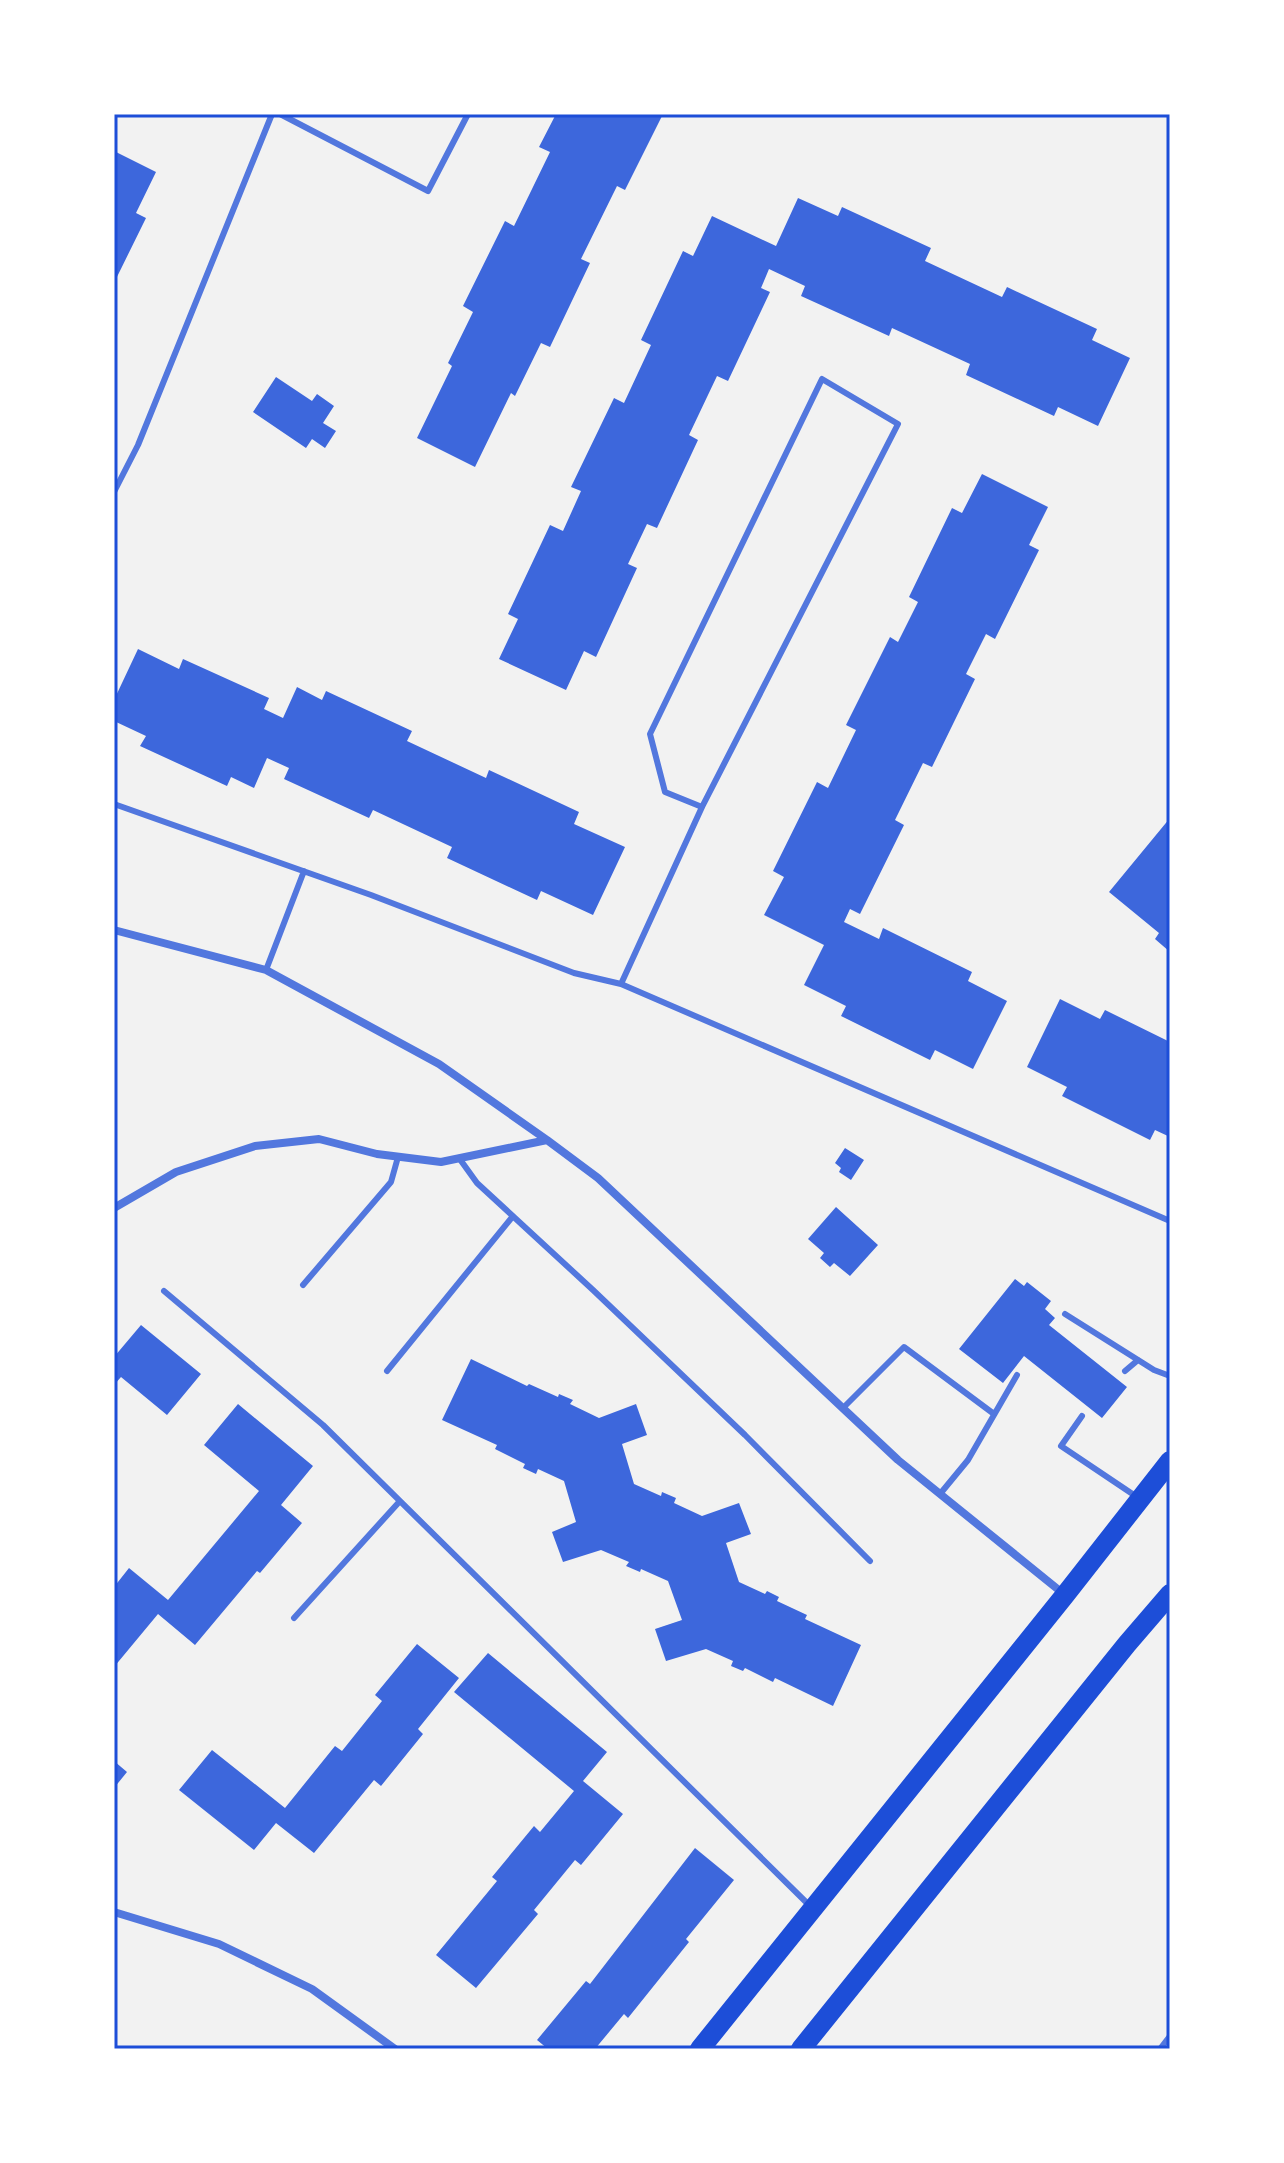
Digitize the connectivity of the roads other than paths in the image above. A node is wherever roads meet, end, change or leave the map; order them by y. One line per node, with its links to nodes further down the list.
1 (272, 114): 4 (lane)
2 (280, 114): 3 (lane)
3 (468, 114)
4 (114, 492)
5 (114, 804): 7 (lane)
6 (702, 807): 6 (lane); 10 (lane)
7 (304, 871): 9 (lane); 10 (lane)
8 (114, 930): 9 (street)
9 (266, 970): 11 (street)
10 (621, 984): 16 (lane)
11 (547, 1140): 13 (street); 25 (street)
12 (398, 1157): 13 (street); 14 (street); 17 (lane)
13 (459, 1158): 15 (lane)
14 (114, 1208)
15 (513, 1216): 21 (lane); 32 (lane)
16 (1170, 1221)
17 (303, 1285)
18 (164, 1291): 31 (lane)
19 (1065, 1314): 20 (lane)
20 (1138, 1360): 22 (lane); 24 (lane)
21 (387, 1371)
22 (1125, 1371)
23 (1017, 1375): 26 (lane)
24 (1170, 1376)
25 (843, 1408): 26 (lane); 29 (street)
26 (994, 1414): 29 (lane)
27 (1082, 1416): 30 (lane)
28 (1170, 1461): 30 (main road)
29 (940, 1494): 34 (street)
30 (1141, 1499): 34 (main road)
31 (400, 1501): 35 (lane); 36 (lane)
32 (870, 1561)
33 (1170, 1594): 41 (main road)
34 (1065, 1595): 36 (main road)
35 (294, 1618)
36 (814, 1909): 40 (main road)
37 (114, 1912): 39 (street)
38 (1170, 2036): 42 (lane)
39 (395, 2049)
40 (700, 2049)
41 (801, 2049)
42 (1160, 2049)

